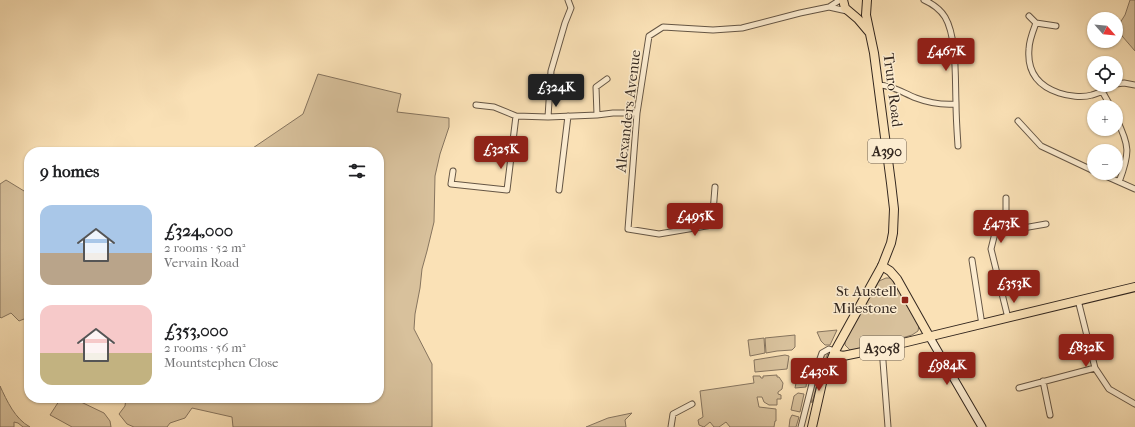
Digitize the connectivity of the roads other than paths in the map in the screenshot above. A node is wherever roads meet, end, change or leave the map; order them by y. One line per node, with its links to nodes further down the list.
1 (568, 0): 22 (street)
2 (842, 0): 5 (street, Alexanders Avenue); 6 (main road)
3 (924, 0): 16 (street)
4 (866, 3): 6 (main road); 10 (main road, Truro Road / A390)
5 (829, 7): 6 (street, Alexanders Avenue); 18 (street, Alexanders Avenue)
6 (850, 12): 10 (main road, Truro Road)
7 (1029, 16): 8 (street)
8 (1036, 22): 9 (street); 15 (street)
9 (1056, 26)
10 (871, 35): 14 (main road, Truro Road / A390)
11 (607, 79): 19 (street)
12 (1123, 83): 13 (street)
13 (1135, 85)
14 (878, 86): 16 (street); 37 (main road, Truro Road / A390)
15 (1099, 92)
16 (956, 104): 25 (street)
17 (476, 105): 20 (street)
18 (637, 113): 19 (street); 30 (street, Alexanders Avenue)
19 (597, 115): 21 (street)
20 (516, 116): 22 (street); 27 (street)
21 (568, 116): 22 (street); 32 (street)
22 (548, 117)
23 (1018, 121): 26 (street)
24 (1123, 131): 29 (street)
25 (958, 146)
26 (1087, 168)
27 (453, 171)
28 (1115, 180): 29 (street)
29 (1119, 182): 31 (street)
30 (715, 187)
31 (1135, 189)
32 (559, 190)
33 (1006, 198): 35 (street)
34 (1046, 224): 35 (street)
35 (1006, 231): 40 (street)
36 (972, 260): 41 (street)
37 (882, 266): 42 (main road, A3058); 44 (main road, Truro Road / A390)
38 (1135, 287): 39 (main road, A3058)
39 (1078, 300): 40 (main road, A3058); 45 (street)
40 (1008, 318): 41 (main road, A3058)
41 (982, 325): 42 (main road, A3058)
42 (929, 336): 43 (main road, A3058); 57 (main road)
43 (882, 348): 44 (main road, A3058); 56 (street)
44 (834, 352): 50 (street); 51 (main road, A390)
45 (1095, 368): 46 (street); 49 (street)
46 (1043, 382): 47 (street); 52 (street)
47 (1019, 388)
48 (692, 404): 53 (street)
49 (1135, 404)
50 (806, 406): 51 (street); 54 (street)
51 (816, 408): 55 (main road, A390)
52 (1050, 415)
53 (671, 427)
54 (801, 427)
55 (812, 427)
56 (888, 427)
57 (982, 427)

